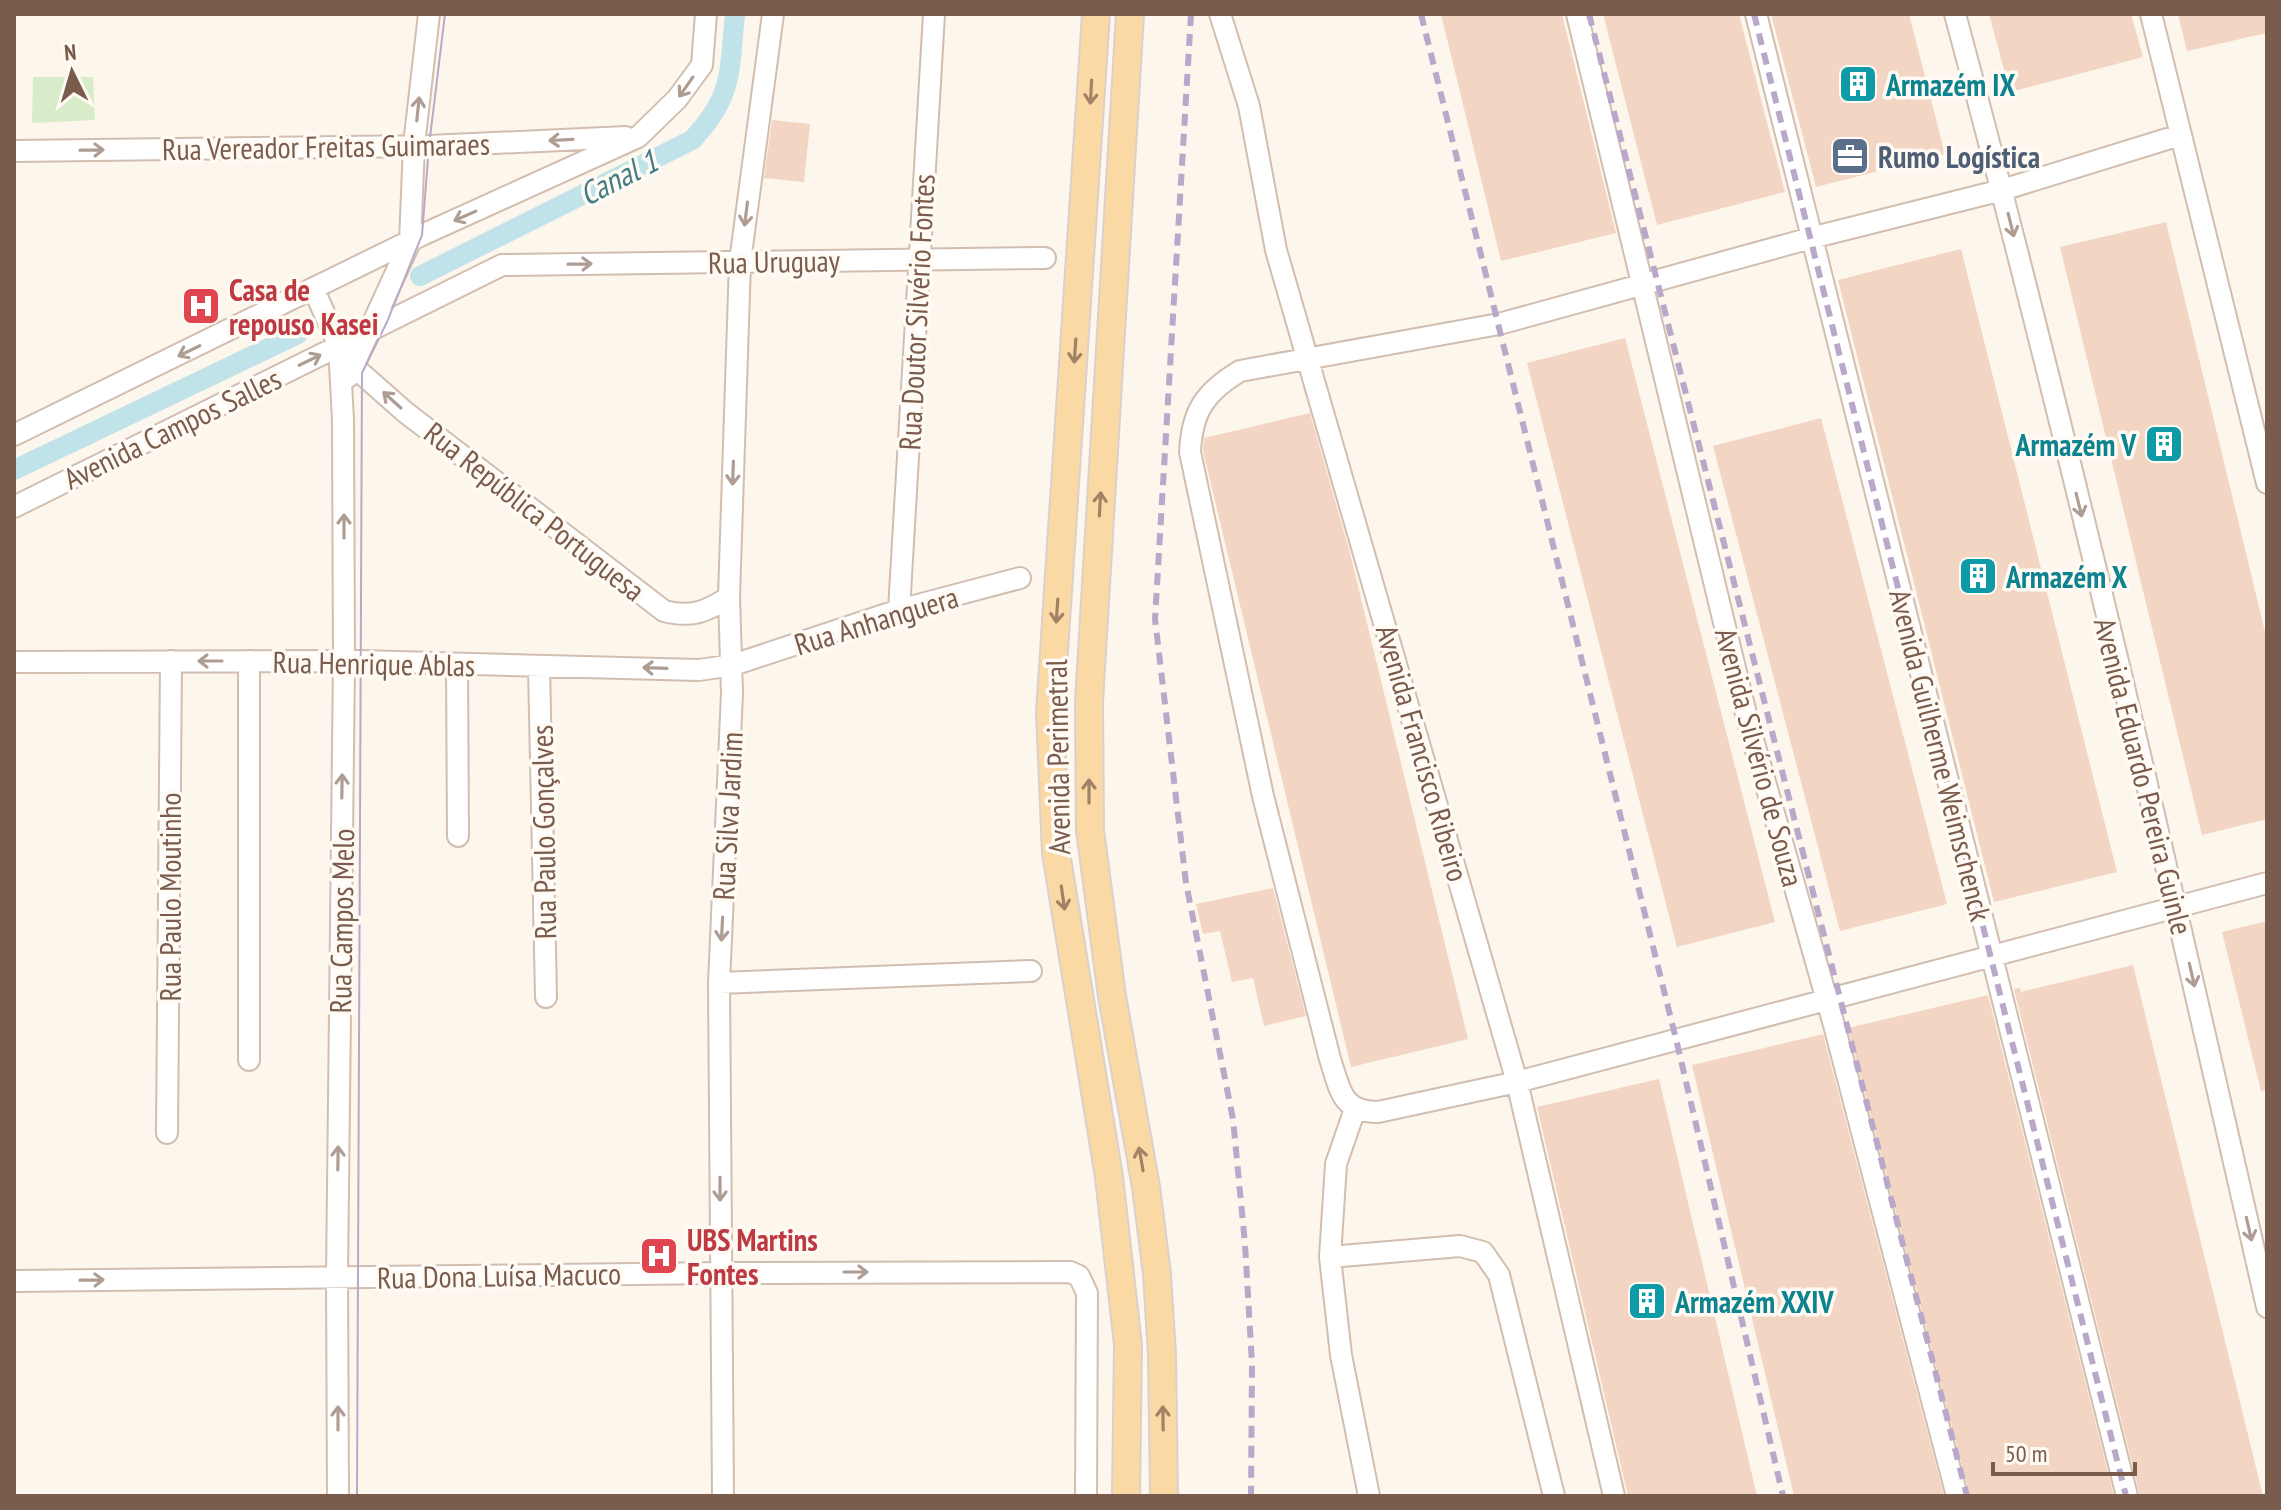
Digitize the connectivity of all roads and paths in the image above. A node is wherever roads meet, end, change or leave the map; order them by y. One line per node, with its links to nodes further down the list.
1 (429, 14): 14 (street, one-way to 1)
2 (706, 14): 13 (street, Avenida Campos Salles, one-way to 13)
3 (773, 14): 21 (street, Rua Silva Jardim, one-way to 21)
4 (934, 14): 20 (street, Rua Doutor Silvério Fontes)
5 (1096, 14): 63 (main road, Avenida Perimetral, one-way to 63)
6 (1130, 14): 64 (main road, Avenida Perimetral, one-way to 6)
7 (1220, 14): 27 (street, Avenida Francisco Ribeiro)
8 (1577, 14): 23 (street, Avenida Silvério de Souza)
9 (1756, 14): 17 (street, Avenida Guilherme Weimschenck)
10 (1955, 14): 16 (street, Avenida Eduardo Pereira Guinle)
11 (2151, 14): 12 (street)
12 (2180, 135): 16 (street); 31 (street)
13 (638, 137): 14 (street, Rua Vereador Freitas Guimaraes, one-way to 14); 18 (street, Avenida Campos Salles, one-way to 18)
14 (414, 145): 15 (street, Rua Vereador Freitas Guimaraes, one-way to 14); 18 (street)
15 (14, 151)
16 (2002, 190): 17 (street); 45 (street, Avenida Eduardo Pereira Guinle, one-way to 45)
17 (1812, 238): 23 (street); 46 (street, Avenida Guilherme Weimschenck)
18 (410, 242): 24 (street, Avenida Campos Salles); 25 (street)
19 (1045, 258): 20 (street, Rua Uruguay)
20 (919, 259): 21 (street, Rua Uruguay); 35 (street, Rua Doutor Silvério Fontes)
21 (740, 262): 22 (street, Rua Uruguay, one-way to 21); 34 (street, Rua Silva Jardim, one-way to 34)
22 (502, 265): 25 (street, Avenida Campos Salles)
23 (1642, 285): 27 (street); 50 (street, Avenida Silvério de Souza)
24 (314, 290): 26 (street, Rua Campos Melo); 30 (street, Avenida Campos Salles, one-way to 30)
25 (368, 331): 26 (street, Avenida Campos Salles); 28 (street)
26 (339, 346): 29 (street, Rua Campos Melo); 32 (street, Avenida Campos Salles, one-way to 26)
27 (1308, 358): 52 (street, Avenida Francisco Ribeiro); 53 (street)
28 (353, 366): 29 (street); 34 (street, Rua República Portuguesa, one-way to 28)
29 (342, 388): 38 (street, Rua Campos Melo, one-way to 29)
30 (14, 435)
31 (2267, 483)
32 (14, 507)
33 (1020, 578): 35 (street, Rua Anhanguera)
34 (729, 597): 41 (street, Rua Silva Jardim)
35 (899, 610): 41 (street, Rua Anhanguera)
36 (171, 661): 37 (street, Rua Henrique Ablas, one-way to 36); 39 (street, Rua Henrique Ablas); 54 (street, Rua Paulo Moutinho)
37 (249, 661): 38 (street, Rua Henrique Ablas); 51 (street)
38 (344, 661): 40 (street, Rua Henrique Ablas); 57 (street, Rua Campos Melo, one-way to 38)
39 (14, 662)
40 (457, 664): 42 (street, Rua Henrique Ablas); 43 (street)
41 (733, 665): 42 (street, Rua Henrique Ablas, one-way to 42); 48 (street, Rua Silva Jardim, one-way to 48)
42 (539, 666): 49 (street, Rua Paulo Gonçalves)
43 (458, 836)
44 (2267, 883): 45 (street)
45 (2176, 909): 46 (street); 59 (street, Avenida Eduardo Pereira Guinle, one-way to 59)
46 (1992, 956): 50 (street); 69 (street, Avenida Guilherme Weimschenck)
47 (1031, 971): 48 (street)
48 (719, 983): 56 (street, Rua Silva Jardim, one-way to 56)
49 (546, 997)
50 (1827, 999): 52 (street); 68 (street, Avenida Silvério de Souza)
51 (249, 1060)
52 (1517, 1082): 53 (street); 67 (street, Avenida Francisco Ribeiro)
53 (1355, 1109): 55 (street)
54 (167, 1133)
55 (1330, 1257): 65 (street); 66 (street)
56 (721, 1273): 57 (street, Rua Dona Luísa Macuco); 61 (street, Rua Silva Jardim); 62 (street, Rua Dona Luísa Macuco, one-way to 62)
57 (337, 1276): 58 (street, Rua Dona Luísa Macuco, one-way to 57); 60 (street, Rua Campos Melo, one-way to 57)
58 (14, 1281)
59 (2267, 1307)
60 (338, 1496)
61 (723, 1496)
62 (1086, 1496)
63 (1126, 1496)
64 (1164, 1496)
65 (1369, 1496)
66 (1554, 1496)
67 (1614, 1496)
68 (1957, 1496)
69 (2127, 1496)

